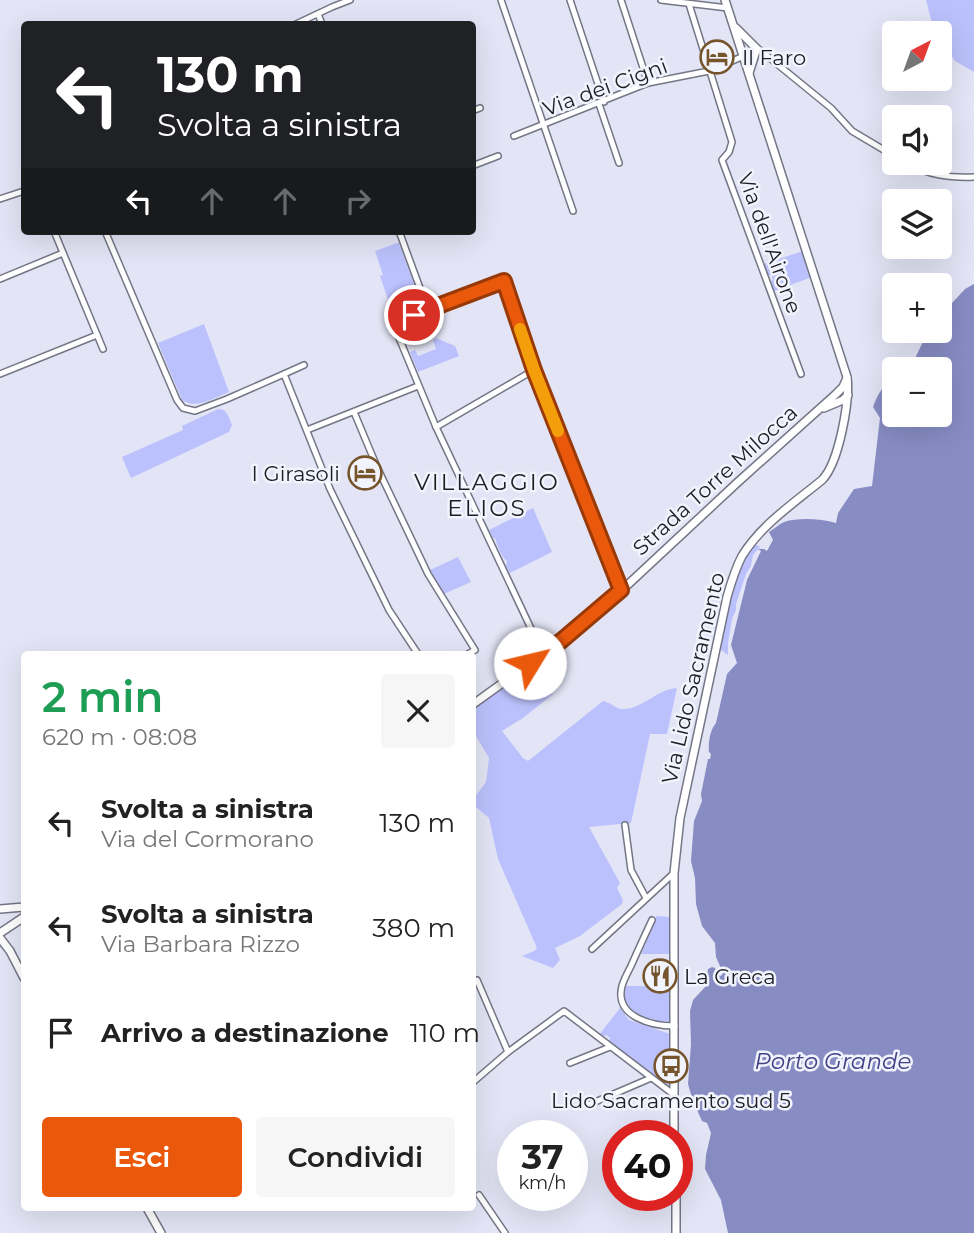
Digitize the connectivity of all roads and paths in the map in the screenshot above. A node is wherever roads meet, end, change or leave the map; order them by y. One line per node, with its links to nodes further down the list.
1 (350, 0): 8 (street)
2 (501, 0): 17 (street)
3 (570, 0): 14 (street)
4 (621, 0): 13 (street)
5 (661, 0): 6 (street)
6 (689, 4): 7 (street); 12 (street, Via dell'Airone)
7 (727, 4): 11 (street)
8 (318, 13): 9 (street); 10 (street)
9 (302, 21)
10 (321, 21)
11 (749, 51): 12 (street, Via dei Cigni); 19 (street); 43 (street, Via Lido Sacramento)
12 (709, 71): 13 (street, Via dei Cigni); 42 (street, Via dell'Airone)
13 (648, 83): 14 (street, Via dei Cigni)
14 (602, 103): 17 (street, Via dei Cigni); 21 (street)
15 (480, 108): 16 (street)
16 (476, 110)
17 (544, 125): 18 (street, Via dei Cigni); 27 (street)
18 (514, 136)
19 (882, 149)
20 (498, 156): 22 (street)
21 (619, 163)
22 (476, 164)
23 (935, 175): 24 (street)
24 (974, 177)
25 (21, 192): 26 (street)
26 (0, 199)
27 (573, 211)
28 (56, 235): 31 (street)
29 (107, 235): 41 (street)
30 (400, 235): 33 (street)
31 (63, 253): 32 (street); 36 (street)
32 (0, 279)
33 (428, 310): 34 (street); 39 (street)
34 (401, 320)
35 (397, 333): 44 (street)
36 (97, 335): 37 (street); 40 (street)
37 (103, 349)
38 (304, 365): 41 (street)
39 (534, 370): 51 (street); 53 (street)
40 (0, 374)
41 (284, 374): 52 (street)
42 (802, 374)
43 (847, 377): 45 (street, Strada Torre Milocca); 46 (street, Via Lido Sacramento)
44 (418, 386): 49 (street); 51 (street)
45 (836, 394): 46 (street); 48 (street, Strada Torre Milocca)
46 (848, 396): 47 (street); 50 (street, Via Lido Sacramento)
47 (829, 406): 48 (street); 50 (street)
48 (817, 411): 53 (street, Strada Torre Milocca)
49 (354, 412): 52 (street); 55 (street)
50 (845, 414): 59 (street, Via Lido Sacramento)
51 (436, 427): 56 (street)
52 (307, 430): 54 (street)
53 (621, 590): 56 (street, Strada Torre Milocca)
54 (416, 651)
55 (473, 651)
56 (543, 654): 57 (street, Strada Torre Milocca)
57 (476, 702)
58 (625, 825): 60 (street)
59 (674, 873): 60 (street); 71 (street, Via Lido Sacramento)
60 (646, 898): 67 (street)
61 (21, 907): 62 (street)
62 (0, 909): 65 (street)
63 (21, 919): 65 (street)
64 (652, 920): 71 (street)
65 (5, 929): 68 (street)
66 (0, 938): 68 (street)
67 (592, 949)
68 (10, 951): 69 (street)
69 (21, 972)
70 (477, 980): 73 (street)
71 (675, 1026): 77 (street, Via Lido Sacramento)
72 (610, 1047): 73 (street); 74 (street); 75 (street)
73 (508, 1052): 76 (street)
74 (570, 1063)
75 (652, 1078): 77 (street); 78 (street)
76 (476, 1080)
77 (673, 1094): 79 (street, Via Lido Sacramento)
78 (588, 1105)
79 (674, 1120)
80 (479, 1195): 84 (street)
81 (149, 1211): 83 (street)
82 (676, 1211): 85 (street)
83 (161, 1233)
84 (505, 1233)
85 (676, 1233)

